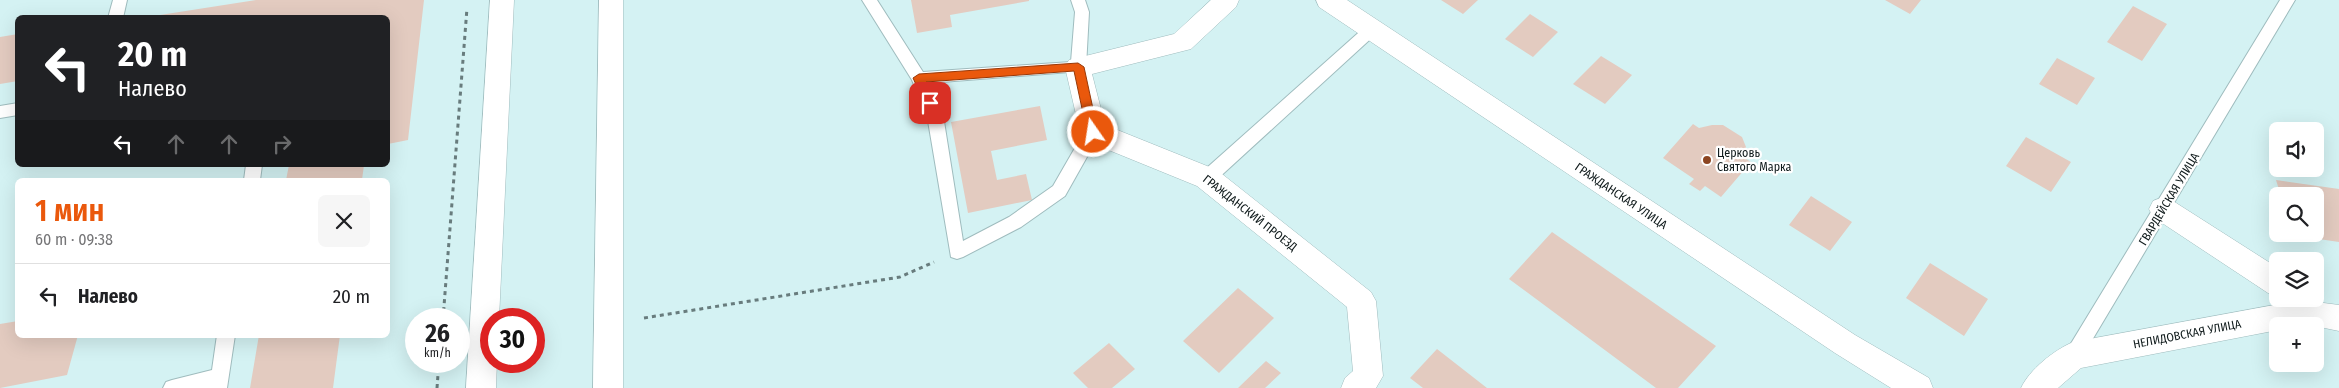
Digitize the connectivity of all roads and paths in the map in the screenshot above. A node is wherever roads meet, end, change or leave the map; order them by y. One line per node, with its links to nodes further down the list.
1 (120, 0): 10 (lane)
2 (468, 0): 23 (path)
3 (502, 0): 32 (street)
4 (611, 0): 25 (street)
5 (869, 0): 13 (lane)
6 (1078, 0): 12 (lane)
7 (1227, 0): 12 (street)
8 (1328, 0): 11 (street, ГРАЖДАНСКАЯ УЛИЦА)
9 (2288, 0): 18 (lane, ГВАРДЕЙСКАЯ УЛИЦА)
10 (116, 15)
11 (1371, 30): 17 (lane); 35 (street, ГРАЖДАНСКАЯ УЛИЦА)
12 (1078, 67): 13 (lane); 16 (street)
13 (919, 78): 19 (lane)
14 (15, 110): 15 (lane)
15 (0, 112)
16 (1093, 132): 17 (street, ГРАЖДАНСКИЙ ПРОЕЗД); 19 (lane)
17 (1207, 178): 34 (street, ГРАЖДАНСКИЙ ПРОЕЗД)
18 (2163, 209): 20 (street); 27 (lane, ГВАРДЕЙСКАЯ УЛИЦА)
19 (957, 252): 25 (path)
20 (2269, 278)
21 (2292, 307): 27 (street, НЕЛИДОВСКАЯ УЛИЦА)
22 (2300, 307): 24 (street, НЕЛИДОВСКАЯ УЛИЦА)
23 (444, 308)
24 (2339, 318)
25 (609, 324): 33 (street)
26 (226, 338): 29 (lane)
27 (2073, 356): 36 (street, ГВАРДЕЙСКАЯ УЛИЦА)
28 (438, 373): 31 (path)
29 (219, 382): 30 (lane)
30 (172, 388)
31 (437, 388)
32 (482, 388)
33 (608, 388)
34 (1356, 388)
35 (1918, 388)
36 (2036, 388)

